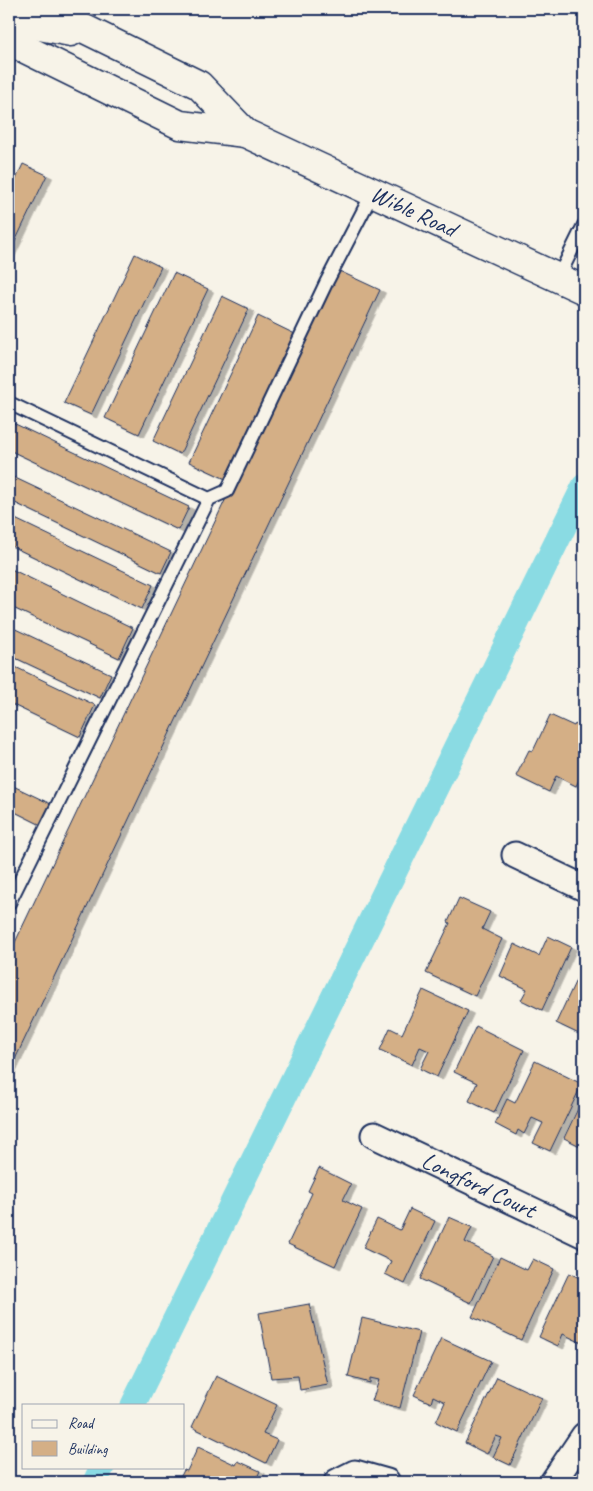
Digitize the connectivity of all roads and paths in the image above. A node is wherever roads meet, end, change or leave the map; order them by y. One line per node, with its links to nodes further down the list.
1 (44, 9): 3 (street, Wible Road)
2 (9, 14): 3 (street)
3 (100, 37): 5 (street, Wible Road)
4 (9, 40): 5 (street, Wible Road)
5 (245, 133): 6 (street, Wible Road)
6 (373, 192): 8 (street, Wible Road); 11 (lane)
7 (584, 225): 8 (lane)
8 (558, 278): 9 (street, Wible Road)
9 (584, 290)
10 (9, 403): 11 (lane)
11 (208, 499): 14 (lane)
12 (516, 855): 13 (street)
13 (584, 888)
14 (9, 902)
15 (374, 1135): 16 (street, Longford Court)
16 (584, 1235)
17 (584, 1436): 20 (street)
18 (337, 1482): 19 (street)
19 (387, 1482)
20 (553, 1482)

